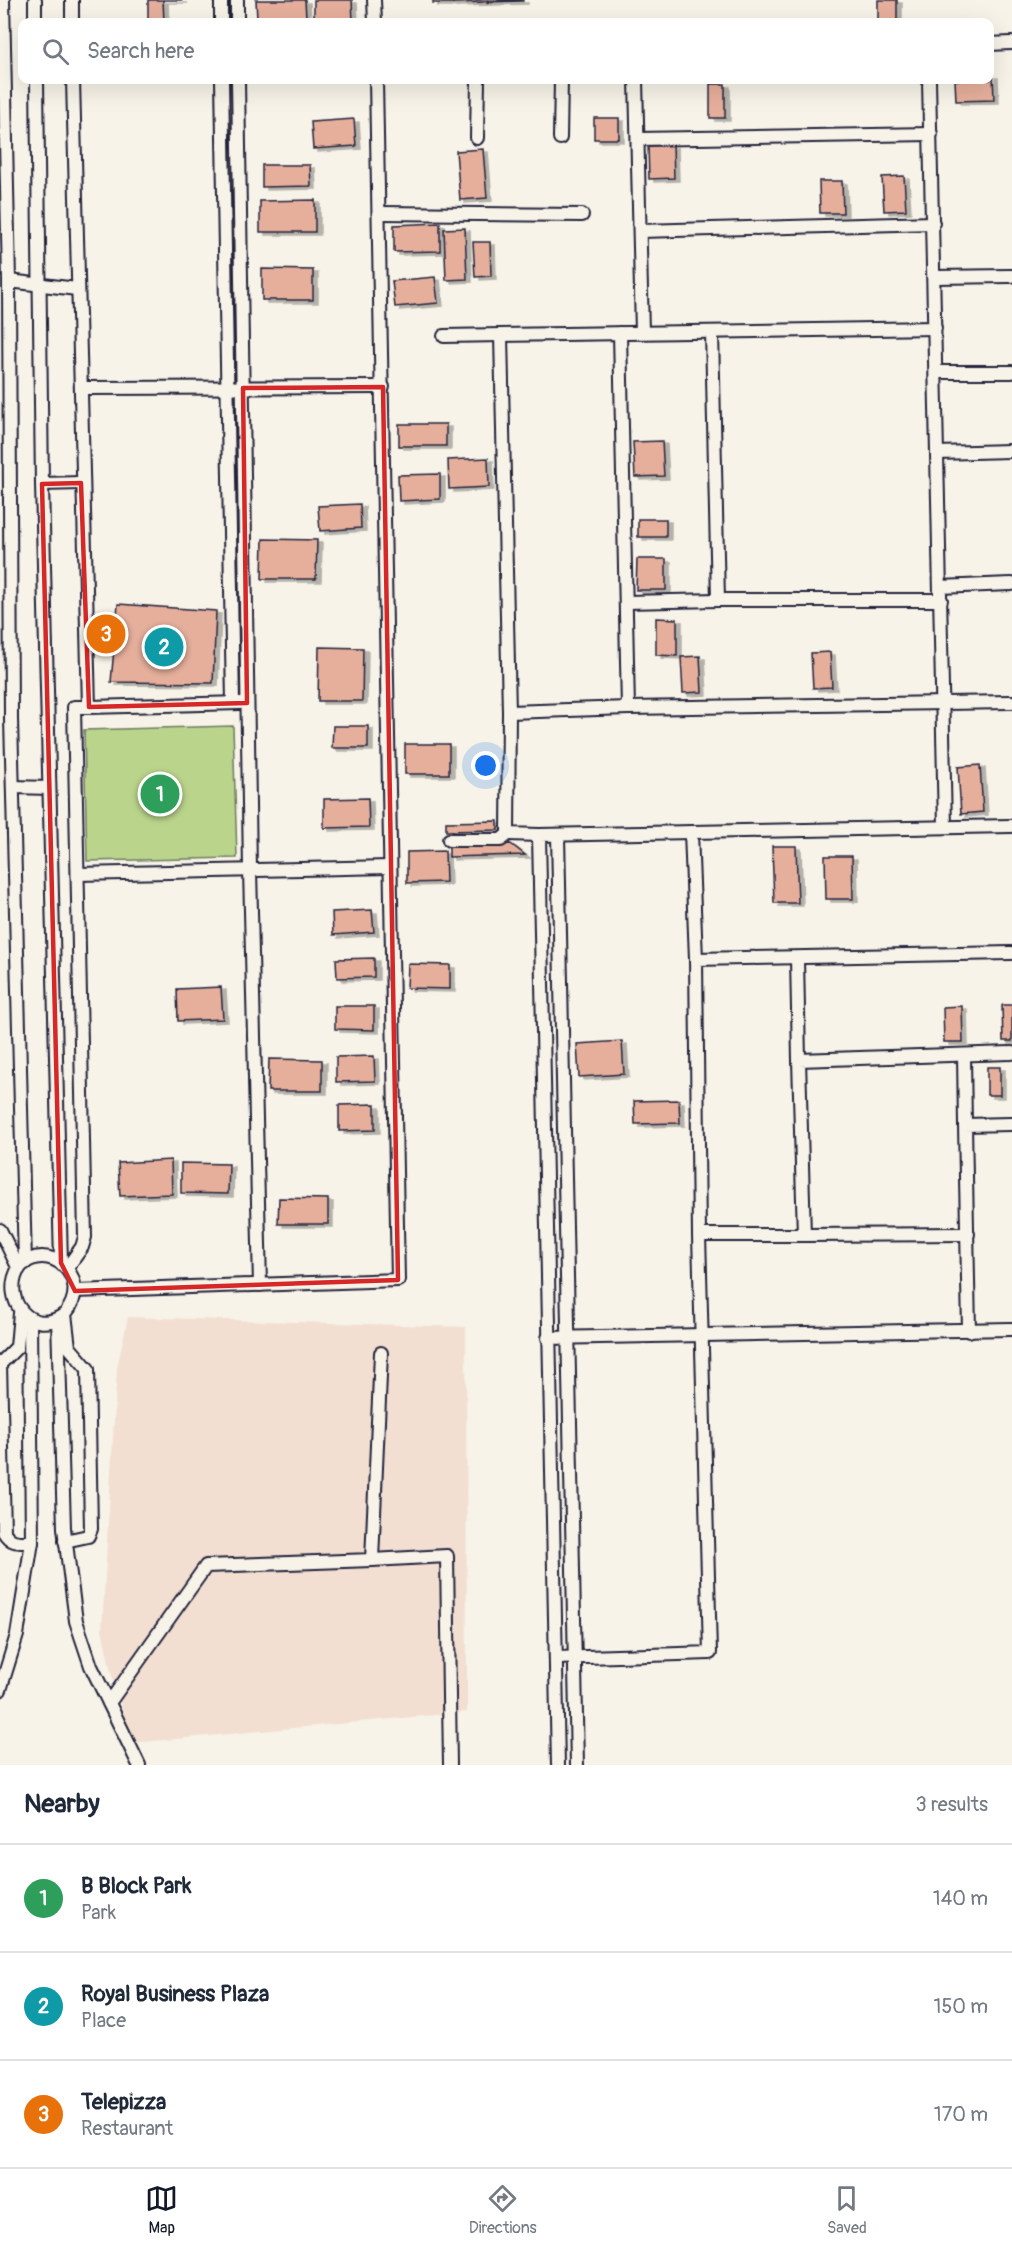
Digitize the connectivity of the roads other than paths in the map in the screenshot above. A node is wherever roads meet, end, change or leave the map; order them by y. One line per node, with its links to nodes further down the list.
1 (3, 0): 33 (street)
2 (35, 0): 7 (street)
3 (72, 0): 8 (street)
4 (221, 0): 9 (street)
5 (237, 0): 10 (street)
6 (374, 0): 11 (street)
7 (35, 18)
8 (72, 18)
9 (221, 18)
10 (237, 18)
11 (375, 18)
12 (994, 44): 13 (street)
13 (1012, 44)
14 (37, 84): 34 (street)
15 (73, 84): 35 (street)
16 (222, 84): 46 (street)
17 (238, 84): 47 (street)
18 (376, 84): 27 (street)
19 (478, 84): 24 (street)
20 (561, 84): 25 (street)
21 (636, 84): 26 (street)
22 (929, 84): 23 (street)
23 (931, 134): 26 (street); 29 (street)
24 (477, 138)
25 (560, 138)
26 (638, 139): 30 (street)
27 (380, 213): 28 (street); 44 (street)
28 (582, 215)
29 (933, 223): 30 (street); 32 (street)
30 (641, 231): 38 (street)
31 (1012, 276): 32 (street)
32 (934, 277): 36 (street)
33 (9, 281): 34 (street); 63 (street)
34 (41, 285): 35 (street); 51 (street)
35 (77, 289): 45 (street)
36 (935, 328): 39 (street); 42 (street)
37 (620, 333): 38 (street); 40 (street); 55 (street)
38 (642, 333): 39 (street)
39 (711, 333): 54 (street)
40 (501, 335): 41 (street); 62 (street)
41 (444, 336)
42 (936, 372): 43 (street); 49 (street)
43 (1012, 372)
44 (383, 387): 47 (street); 72 (street)
45 (82, 388): 46 (street); 50 (street)
46 (228, 388): 47 (street); 57 (street)
47 (243, 388): 58 (street)
48 (1012, 451): 49 (street)
49 (937, 453): 53 (street)
50 (81, 483): 51 (street); 60 (street)
51 (42, 484): 64 (street)
52 (1012, 584): 53 (street)
53 (940, 593): 54 (street); 59 (street)
54 (718, 600): 55 (street)
55 (626, 602): 61 (street)
56 (1012, 702): 59 (street)
57 (233, 703): 58 (street); 60 (street)
58 (247, 703): 73 (street)
59 (944, 703): 61 (street); 66 (street)
60 (88, 707): 74 (street)
61 (628, 708): 62 (street)
62 (509, 712): 68 (street)
63 (13, 787): 64 (street); 87 (street)
64 (49, 788): 88 (street)
65 (1012, 826): 66 (street)
66 (945, 827): 67 (street)
67 (691, 832): 70 (street); 77 (street)
68 (508, 834): 69 (street); 71 (street)
69 (539, 835): 70 (street); 97 (street)
70 (558, 835): 98 (street)
71 (449, 840)
72 (389, 867): 73 (street); 89 (street)
73 (250, 870): 74 (street); 89 (street)
74 (78, 873): 88 (street)
75 (1012, 953): 76 (street)
76 (797, 958): 77 (street); 80 (street)
77 (696, 959): 85 (street)
78 (1012, 1053): 79 (street)
79 (964, 1055): 80 (street); 82 (street)
80 (799, 1060): 86 (street)
81 (1012, 1124): 82 (street)
82 (965, 1125): 84 (street)
83 (0, 1230): 87 (street)
84 (968, 1234): 86 (street); 95 (street)
85 (699, 1236): 86 (street); 96 (street)
86 (804, 1236)
87 (22, 1266): 88 (street); 90 (street)
88 (64, 1266): 91 (street)
89 (260, 1285): 91 (street)
90 (5, 1289): 92 (street)
91 (75, 1291): 93 (street)
92 (25, 1316): 93 (street); 101 (street); 101 (street)
93 (62, 1316): 100 (street); 100 (street)
94 (1012, 1329): 95 (street)
95 (969, 1331): 96 (street)
96 (702, 1335): 98 (street); 103 (street)
97 (548, 1338): 98 (street); 104 (street)
98 (569, 1338): 103 (street)
99 (381, 1353): 102 (street)
100 (65, 1541): 106 (street)
101 (32, 1542): 105 (street)
102 (372, 1560): 106 (street); 108 (street)
103 (576, 1657): 104 (street); 110 (street)
104 (556, 1658): 109 (street)
105 (0, 1690)
106 (109, 1703): 107 (street)
107 (139, 1765)
108 (450, 1765)
109 (558, 1765)
110 (577, 1765)

